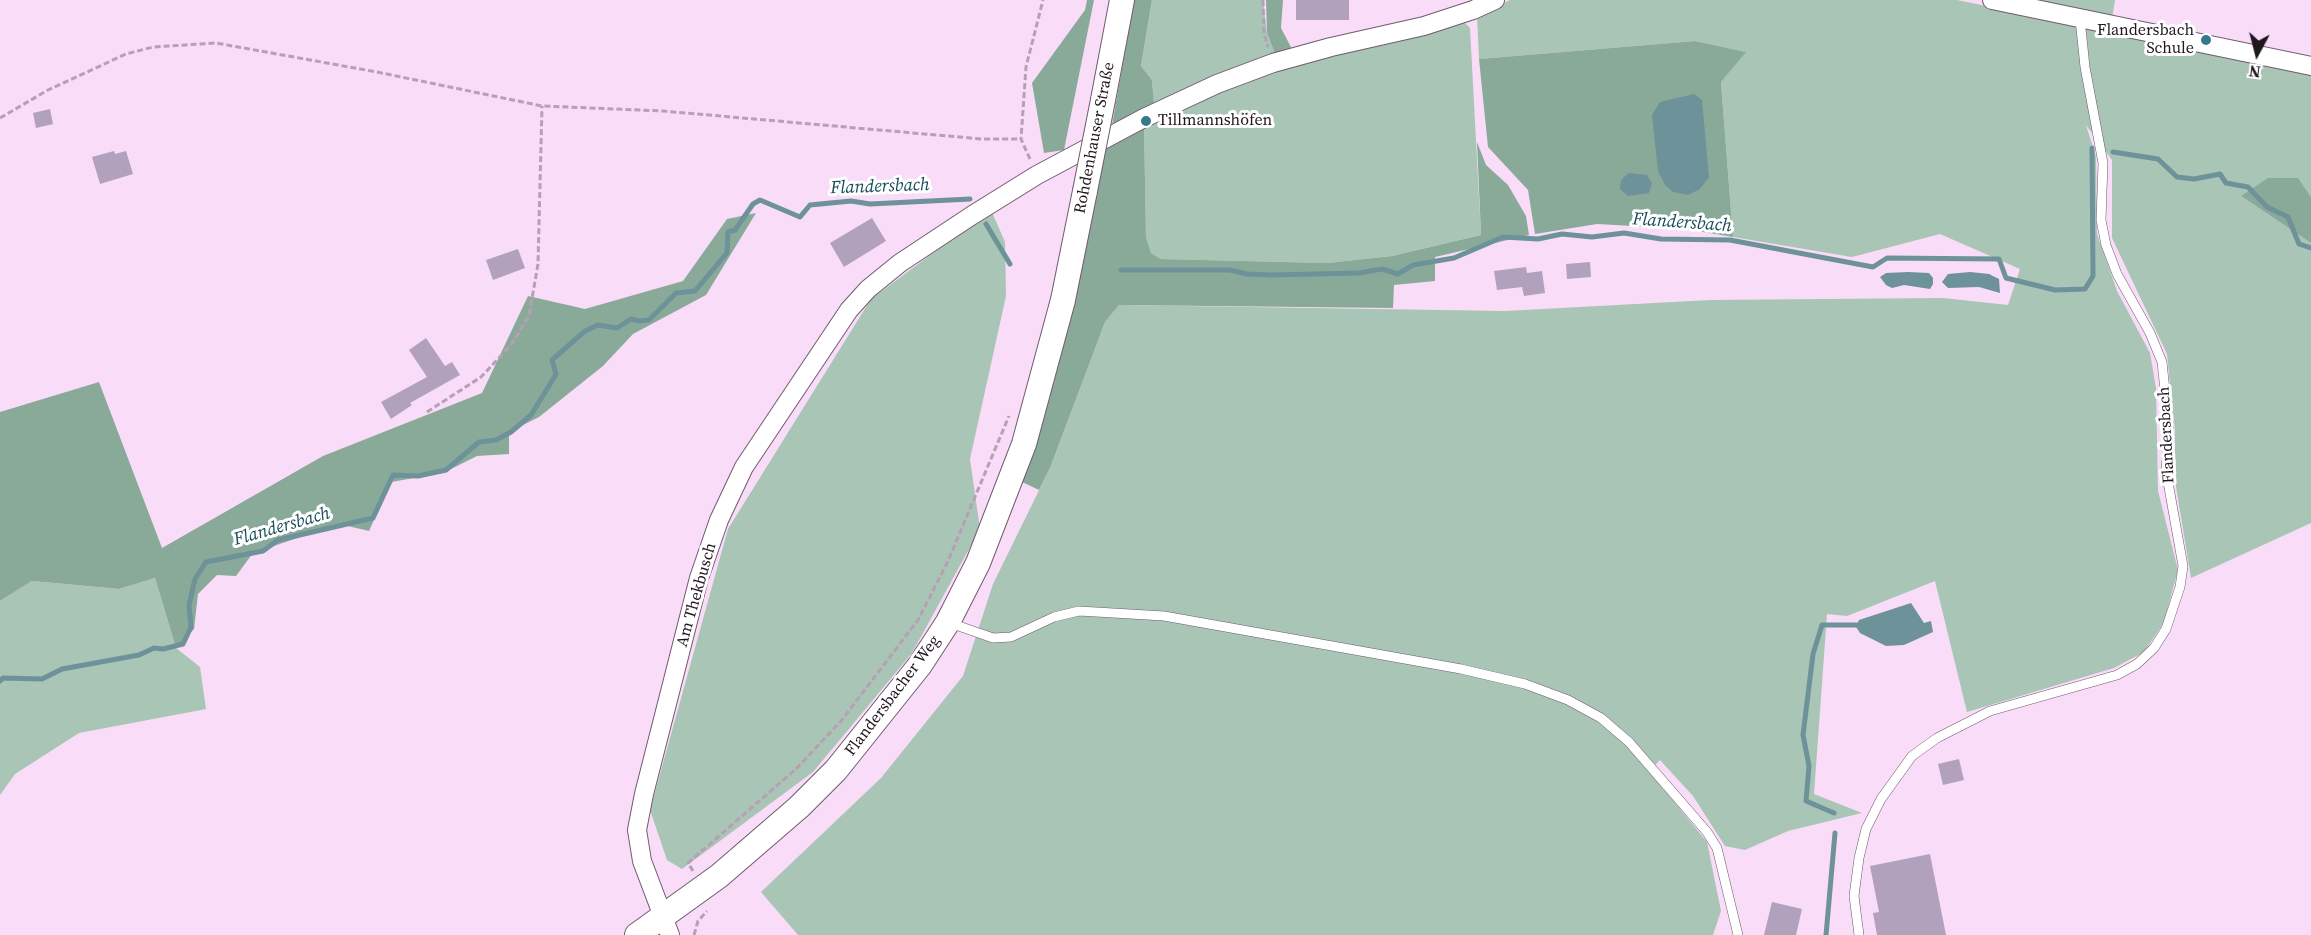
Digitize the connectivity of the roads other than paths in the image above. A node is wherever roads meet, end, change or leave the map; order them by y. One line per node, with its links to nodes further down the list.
1 (1122, 0): 6 (main road, Rohdenhauser Straße, bridge)
2 (1495, 0): 8 (street, Am Thekbusch)
3 (1992, 0): 4 (street)
4 (2080, 19): 5 (street); 11 (lane, Flandersbach)
5 (2311, 66)
6 (1068, 276): 7 (main road, Flandersbacher Weg)
7 (948, 622): 8 (main road, Flandersbacher Weg); 10 (lane)
8 (666, 927): 9 (main road, Flandersbacher Weg)
9 (637, 935)
10 (1738, 935)
11 (1859, 935)

